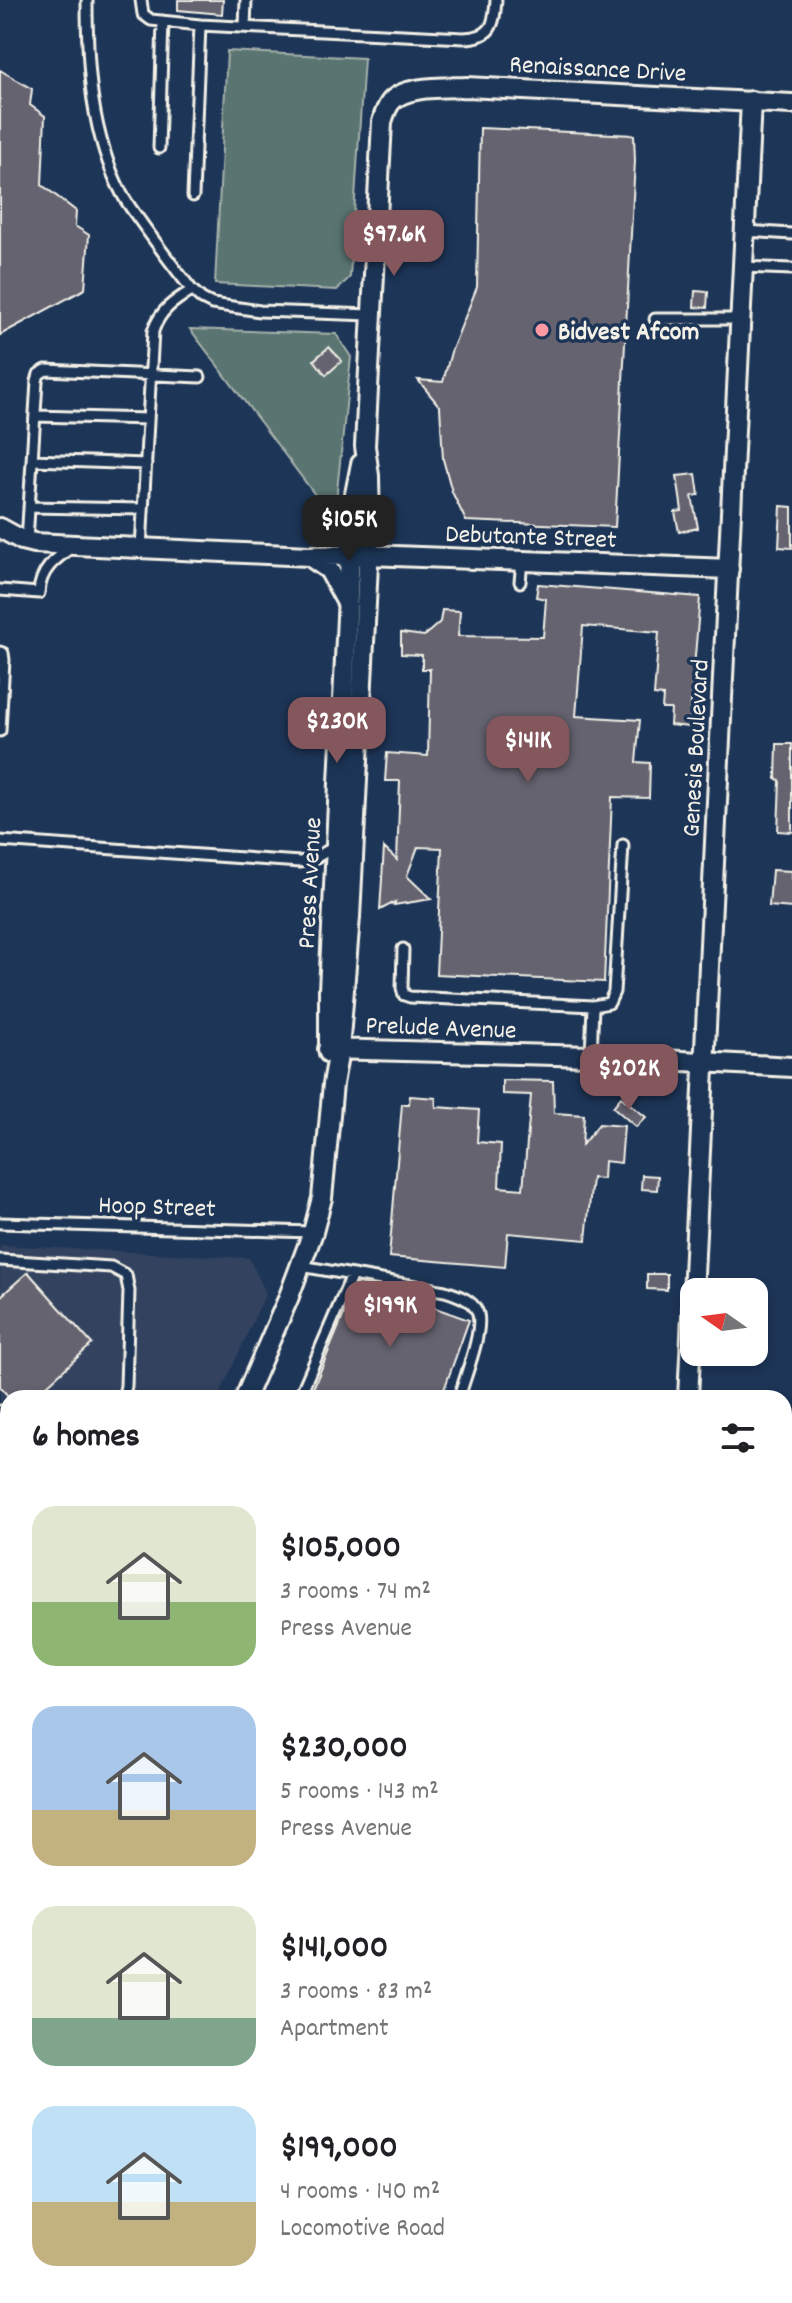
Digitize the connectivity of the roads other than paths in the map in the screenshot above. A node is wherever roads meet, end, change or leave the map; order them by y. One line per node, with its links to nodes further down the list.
1 (87, 0): 17 (lane)
2 (141, 0): 5 (lane)
3 (246, 0): 7 (lane)
4 (496, 0): 7 (lane)
5 (163, 21): 6 (lane); 11 (lane)
6 (200, 25): 7 (lane); 12 (lane)
7 (245, 27)
8 (402, 94): 9 (street, Renaissance Drive); 18 (street, Press Avenue)
9 (751, 101): 10 (street, Renaissance Drive); 13 (street, Genesis Boulevard)
10 (792, 104)
11 (159, 148)
12 (193, 196)
13 (745, 231): 14 (lane); 15 (street, Genesis Boulevard)
14 (792, 234)
15 (743, 267): 16 (lane); 20 (street, Genesis Boulevard)
16 (792, 269)
17 (192, 290): 18 (lane); 21 (lane)
18 (371, 315): 25 (street, Press Avenue)
19 (655, 319): 20 (lane)
20 (741, 319): 38 (street, Genesis Boulevard)
21 (151, 374): 22 (lane); 23 (lane); 24 (lane)
22 (200, 377)
23 (35, 416): 24 (lane); 26 (lane)
24 (148, 419): 27 (lane)
25 (365, 446): 31 (street, Press Avenue); 35 (street, Press Avenue)
26 (32, 460): 27 (lane); 28 (lane)
27 (146, 464): 29 (lane)
28 (29, 507): 29 (lane); 32 (lane)
29 (143, 509): 34 (lane)
30 (0, 528): 32 (street, Debutante Street)
31 (351, 530): 35 (street, Press Avenue); 36 (street)
32 (27, 541): 33 (street, Debutante Street)
33 (75, 545): 34 (street, Debutante Street); 40 (lane)
34 (141, 548): 36 (street, Debutante Street)
35 (359, 555): 36 (street, Debutante Street); 37 (street, Debutante Street); 41 (street, Press Avenue); 47 (street, Press Avenue)
36 (309, 556): 41 (street)
37 (522, 561): 38 (street, Debutante Street); 39 (lane)
38 (729, 569): 52 (street, Genesis Boulevard)
39 (520, 582)
40 (0, 590)
41 (348, 604): 46 (street, Press Avenue)
42 (0, 652): 43 (lane)
43 (0, 731)
44 (0, 841): 46 (lane)
45 (623, 845): 49 (lane)
46 (336, 846): 47 (street, Press Avenue)
47 (341, 916): 50 (street, Press Avenue)
48 (403, 949): 49 (lane)
49 (593, 1006): 51 (lane)
50 (334, 1049): 51 (street, Prelude Avenue); 55 (street, Press Avenue)
51 (591, 1056): 52 (street, Prelude Avenue)
52 (703, 1062): 53 (street, Prelude Avenue); 63 (street, Genesis Boulevard)
53 (792, 1067)
54 (0, 1223): 55 (lane, Hoop Street)
55 (313, 1232): 57 (street, Press Avenue)
56 (0, 1260): 59 (lane)
57 (301, 1266): 58 (lane); 60 (street, Press Avenue)
58 (352, 1275): 61 (lane); 62 (lane)
59 (125, 1390)
60 (248, 1390)
61 (302, 1390)
62 (461, 1390)
63 (688, 1390)

